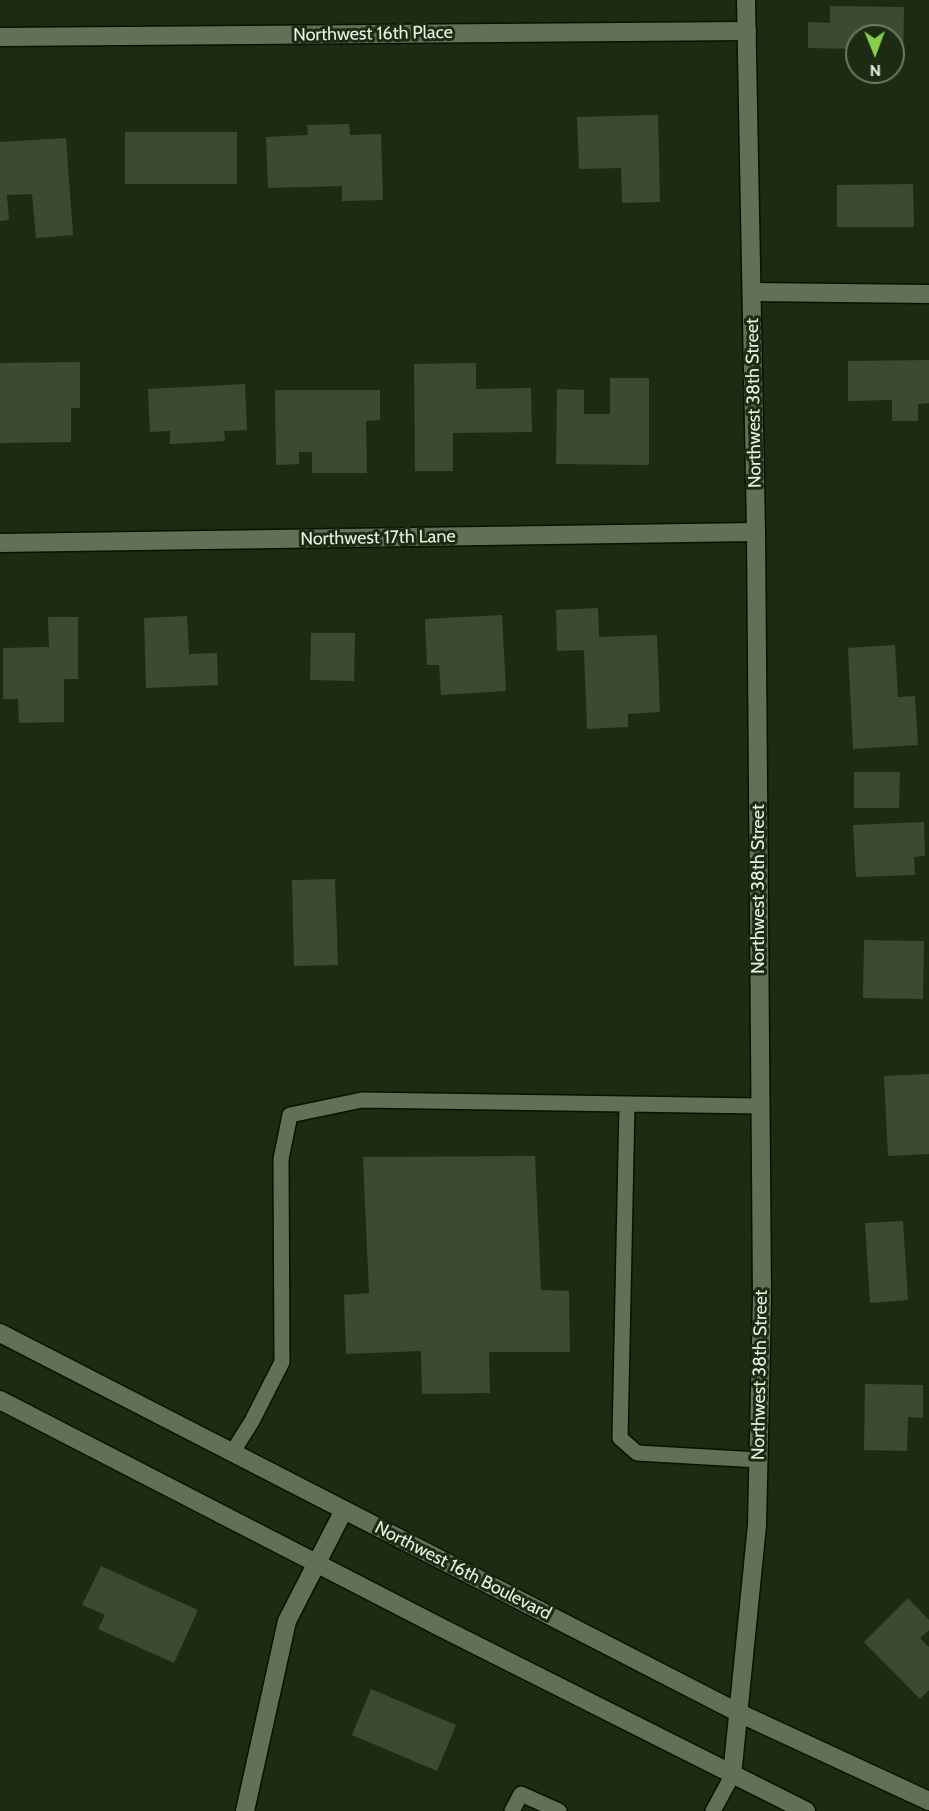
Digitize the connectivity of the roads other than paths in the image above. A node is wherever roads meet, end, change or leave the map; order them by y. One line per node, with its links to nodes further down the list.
1 (746, 0): 2 (street, Northwest 38th Street)
2 (747, 31): 3 (street, Northwest 16th Place); 4 (street, Northwest 38th Street)
3 (0, 38)
4 (752, 292): 5 (street); 6 (street, Northwest 38th Street)
5 (929, 294)
6 (756, 532): 7 (street, Northwest 17th Lane); 9 (street, Northwest 38th Street)
7 (0, 543)
8 (627, 1105): 9 (lane); 12 (lane); 13 (lane)
9 (760, 1106): 13 (street, Northwest 38th Street)
10 (0, 1333): 12 (street, Northwest 16th Boulevard)
11 (0, 1400): 15 (street)
12 (232, 1453): 14 (street, Northwest 16th Boulevard)
13 (759, 1460): 16 (street, Northwest 38th Street)
14 (344, 1510): 15 (street); 16 (street, Northwest 16th Boulevard)
15 (316, 1563): 17 (street); 19 (street)
16 (739, 1713): 17 (street, Northwest 38th Street); 18 (street, Northwest 16th Boulevard)
17 (732, 1776): 22 (lane); 23 (street)
18 (929, 1801)
19 (245, 1811)
20 (512, 1811): 21 (lane)
21 (559, 1811)
22 (713, 1811)
23 (806, 1811)

